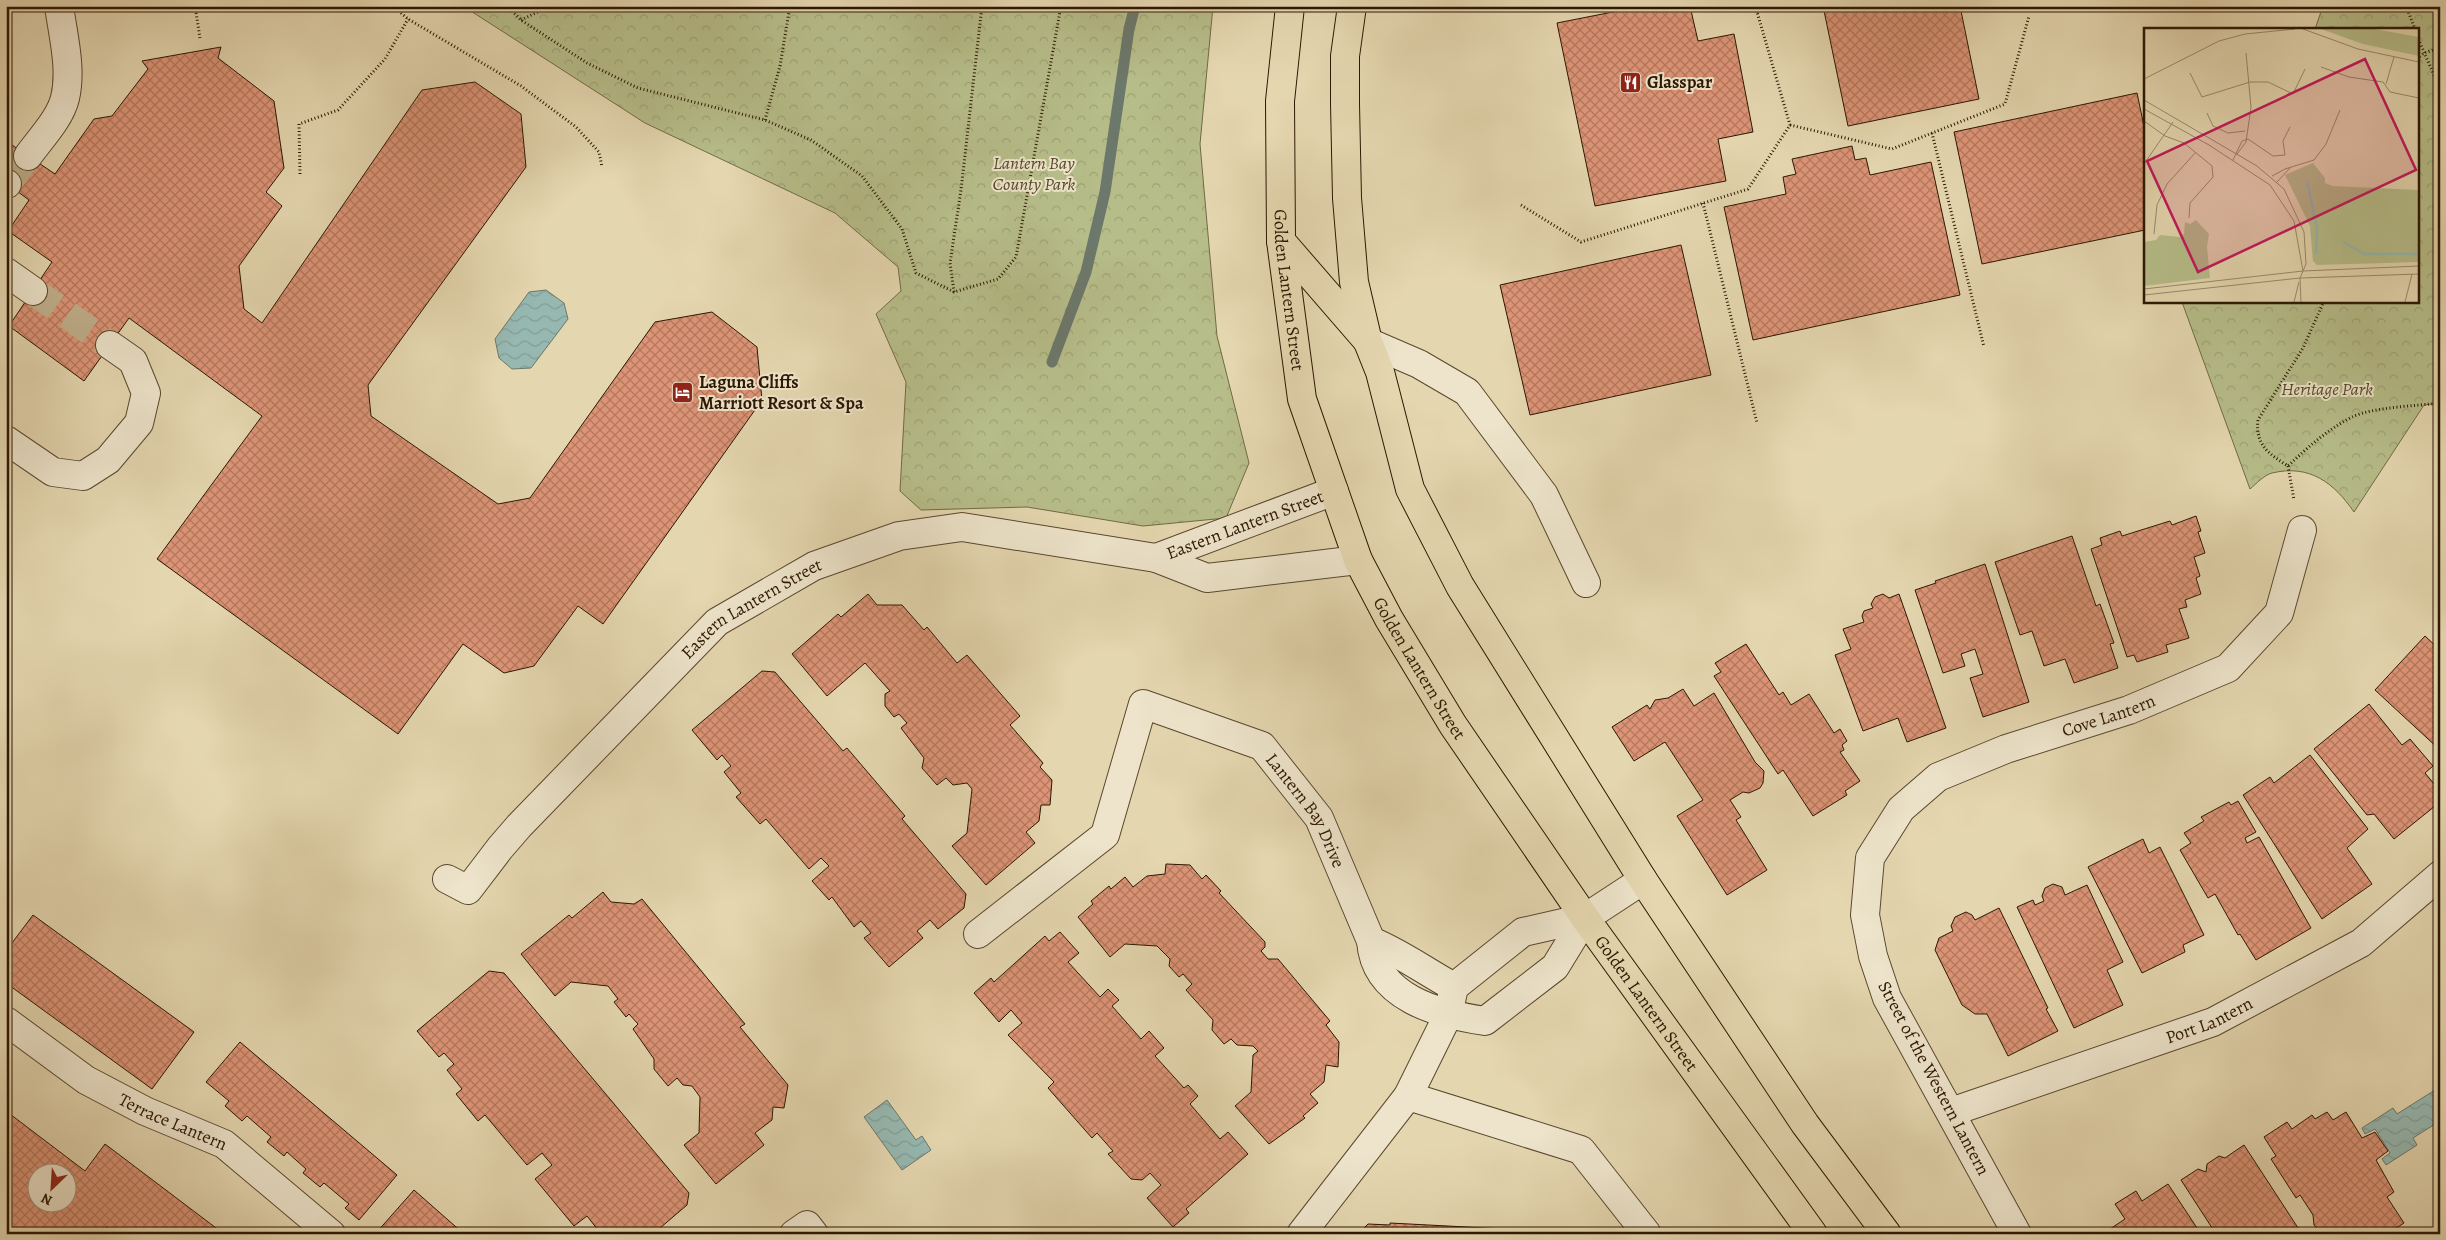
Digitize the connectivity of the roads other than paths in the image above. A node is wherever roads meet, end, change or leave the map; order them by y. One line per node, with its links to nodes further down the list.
1 (59, 6): 4 (street)
2 (1290, 6): 5 (main road, Golden Lantern Street)
3 (1352, 6): 8 (main road)
4 (28, 156)
5 (1281, 241): 8 (main road); 11 (main road, Golden Lantern Street)
6 (6, 272): 7 (street)
7 (32, 291)
8 (1368, 342): 15 (street); 19 (main road)
9 (110, 345): 10 (street)
10 (6, 440)
11 (1334, 491): 13 (street, Eastern Lantern Street); 14 (main road, Golden Lantern Street)
12 (2302, 530): 16 (street, Cove Lantern)
13 (1156, 558): 14 (street, Eastern Lantern Street); 18 (street, Eastern Lantern Street)
14 (1358, 560): 20 (main road, Golden Lantern Street)
15 (1586, 583)
16 (1870, 858): 27 (street, Street of the Western Lantern)
17 (2440, 875): 27 (street, Port Lantern)
18 (447, 878)
19 (1643, 880): 20 (street, Lantern Bay Drive); 34 (main road)
20 (1586, 918): 23 (street); 24 (street, Lantern Bay Drive); 33 (main road, Golden Lantern Street)
21 (978, 934): 22 (street, Lantern Bay Drive)
22 (1371, 941): 23 (street); 24 (street, Lantern Bay Drive)
23 (1454, 987): 24 (street)
24 (1448, 1016): 26 (street)
25 (6, 1021): 28 (street, Terrace Lantern)
26 (1408, 1096): 31 (street); 32 (street)
27 (1951, 1112): 35 (street, Street of the Western Lantern)
28 (331, 1234)
29 (794, 1234): 30 (street)
30 (814, 1234)
31 (1301, 1234)
32 (1647, 1234)
33 (1813, 1234)
34 (1887, 1234)
35 (2017, 1234)

